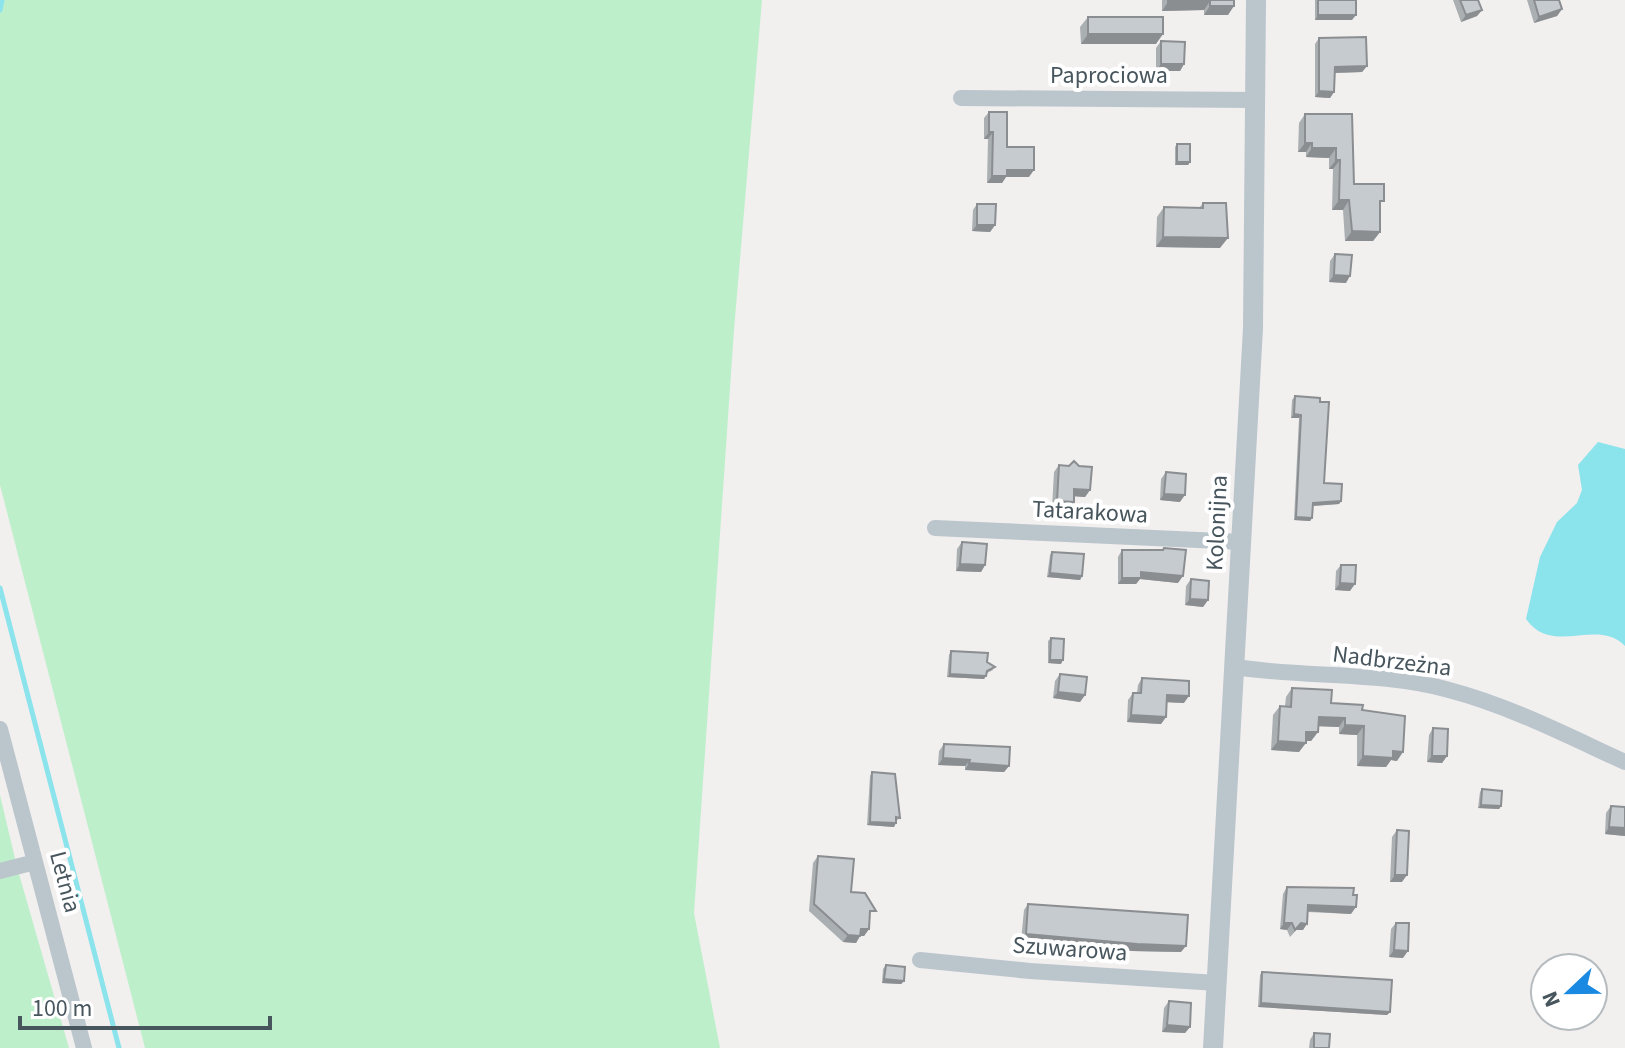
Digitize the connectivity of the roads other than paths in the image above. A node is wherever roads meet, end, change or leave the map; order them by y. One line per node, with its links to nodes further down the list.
1 (1256, 0): 3 (street, Kolonijna)
2 (961, 98): 3 (street, Paprociowa)
3 (1256, 100): 5 (street, Kolonijna)
4 (935, 528): 5 (street, Tatarakowa)
5 (1242, 542): 6 (street, Kolonijna)
6 (1235, 667): 8 (street, Nadbrzeżna); 12 (street, Kolonijna)
7 (0, 729): 9 (street, Letnia)
8 (1625, 762)
9 (35, 862): 10 (street); 13 (street, Letnia)
10 (0, 871)
11 (920, 960): 12 (street, Szuwarowa)
12 (1217, 983): 14 (street, Kolonijna)
13 (84, 1048)
14 (1213, 1048)

